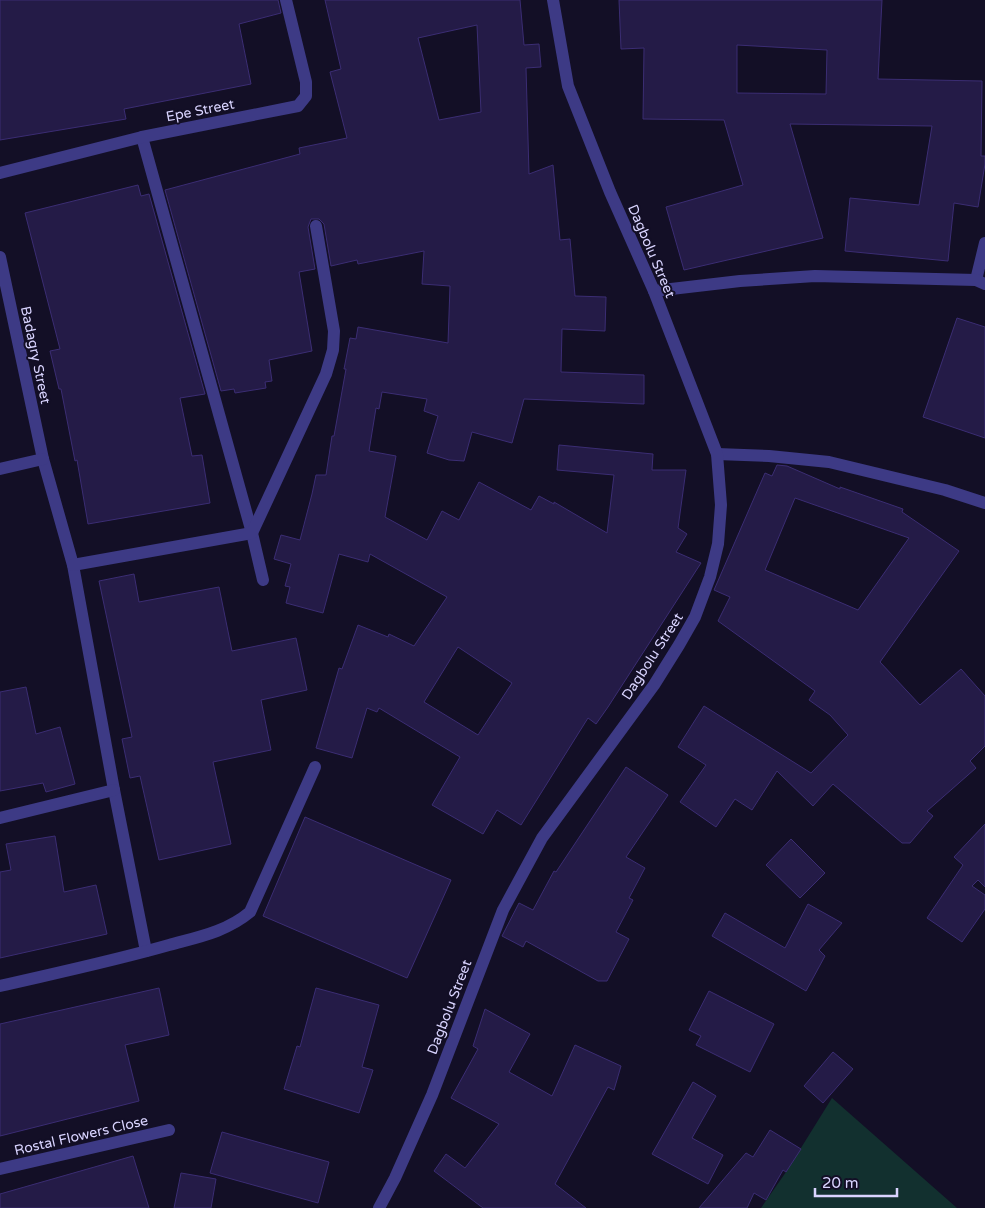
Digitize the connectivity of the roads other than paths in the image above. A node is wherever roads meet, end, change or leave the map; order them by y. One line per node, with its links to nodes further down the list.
1 (286, 0): 3 (street, Epe Street)
2 (553, 0): 9 (street, Dagbolu Street)
3 (142, 137): 4 (street, Epe Street); 14 (street)
4 (0, 173)
5 (316, 226): 14 (street)
6 (985, 243): 8 (street)
7 (0, 257): 11 (street, Badagry Street)
8 (980, 282): 9 (street)
9 (654, 291): 10 (street, Dagbolu Street)
10 (717, 454): 13 (street); 24 (street, Dagbolu Street)
11 (43, 459): 12 (street); 15 (street, Badagry Street)
12 (0, 468)
13 (985, 503)
14 (252, 533): 15 (street); 16 (street)
15 (73, 565): 18 (street, Badagry Street)
16 (264, 580)
17 (315, 767): 20 (street)
18 (114, 790): 19 (street); 20 (street, Badagry Street)
19 (0, 818)
20 (146, 951): 21 (street)
21 (0, 986)
22 (169, 1130): 23 (street, Rostal Flowers Close)
23 (0, 1169)
24 (379, 1208)

